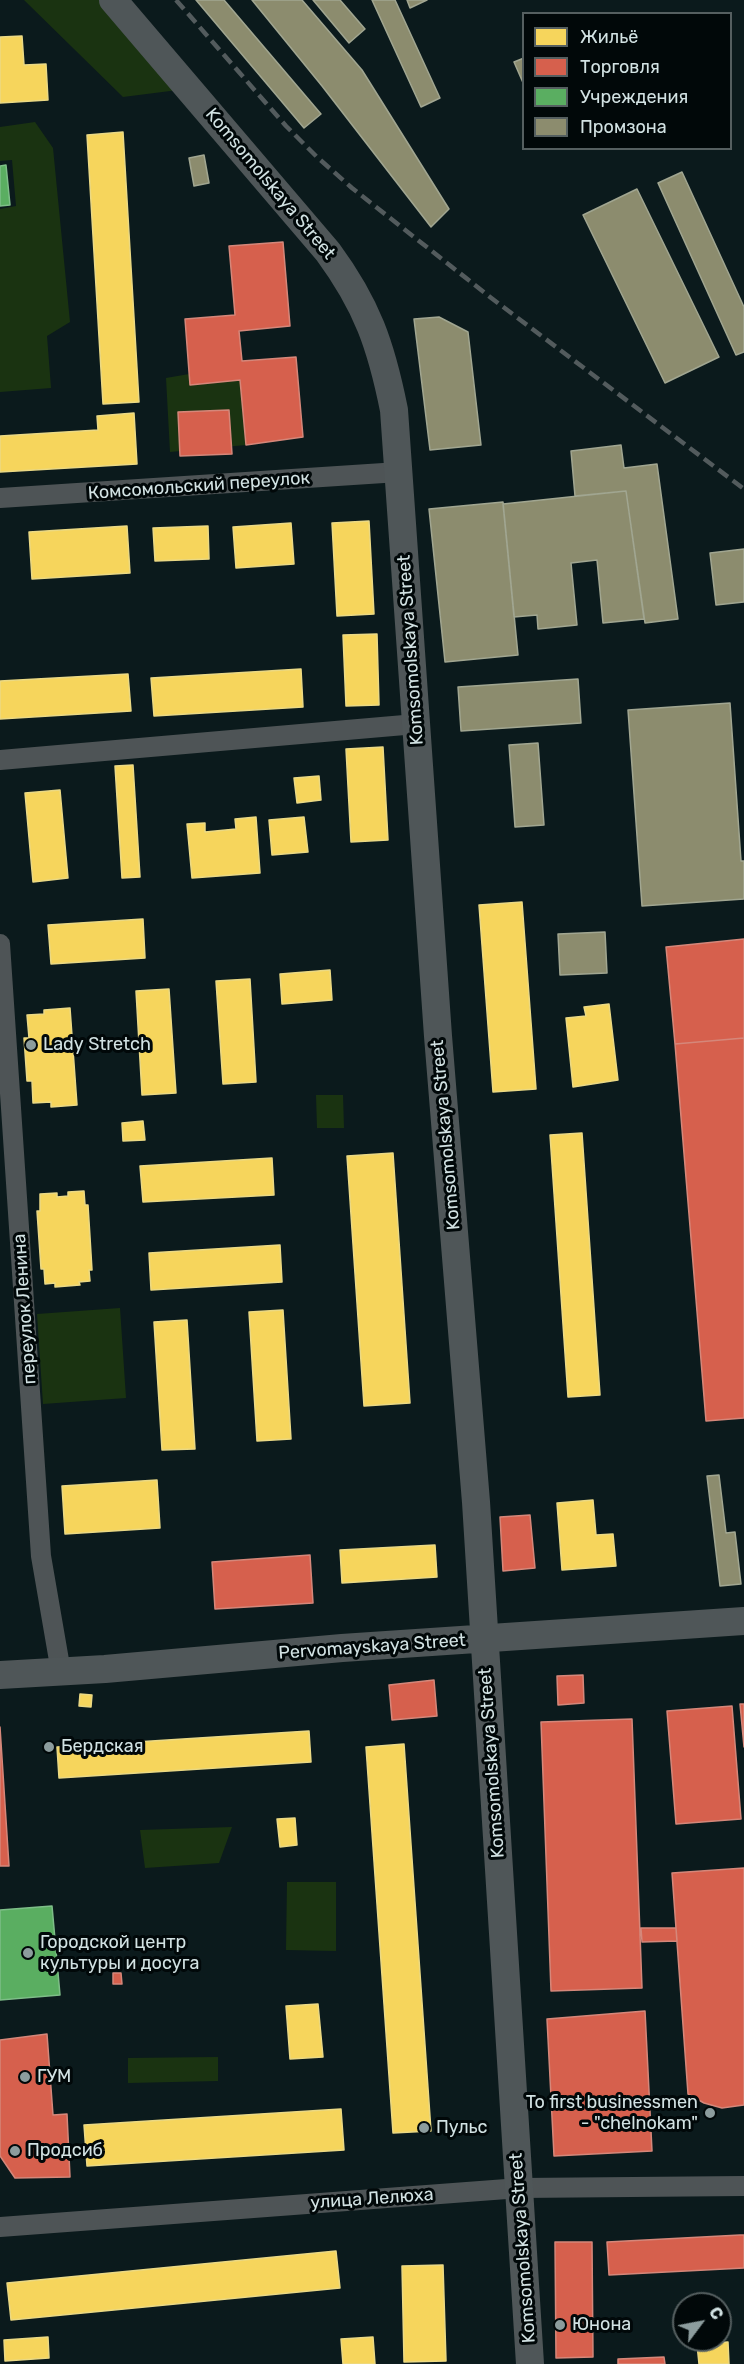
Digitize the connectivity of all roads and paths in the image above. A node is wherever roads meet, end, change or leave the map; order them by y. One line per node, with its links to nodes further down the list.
1 (113, 0): 2 (street, Komsomolskaya Street)
2 (399, 472): 3 (street, Комсомольский переулок); 4 (street, Komsomolskaya Street)
3 (0, 498)
4 (416, 724): 5 (street); 8 (street, Komsomolskaya Street)
5 (0, 760)
6 (0, 944): 9 (street, переулок Ленина)
7 (744, 1621): 8 (street, Pervomayskaya Street)
8 (485, 1639): 9 (street, Pervomayskaya Street); 12 (street, Komsomolskaya Street)
9 (61, 1672): 10 (street, Pervomayskaya Street)
10 (0, 1675)
11 (744, 2186): 12 (street, улица Лелюха)
12 (520, 2188): 13 (street, улица Лелюха); 14 (street, Komsomolskaya Street)
13 (0, 2227)
14 (530, 2364)

